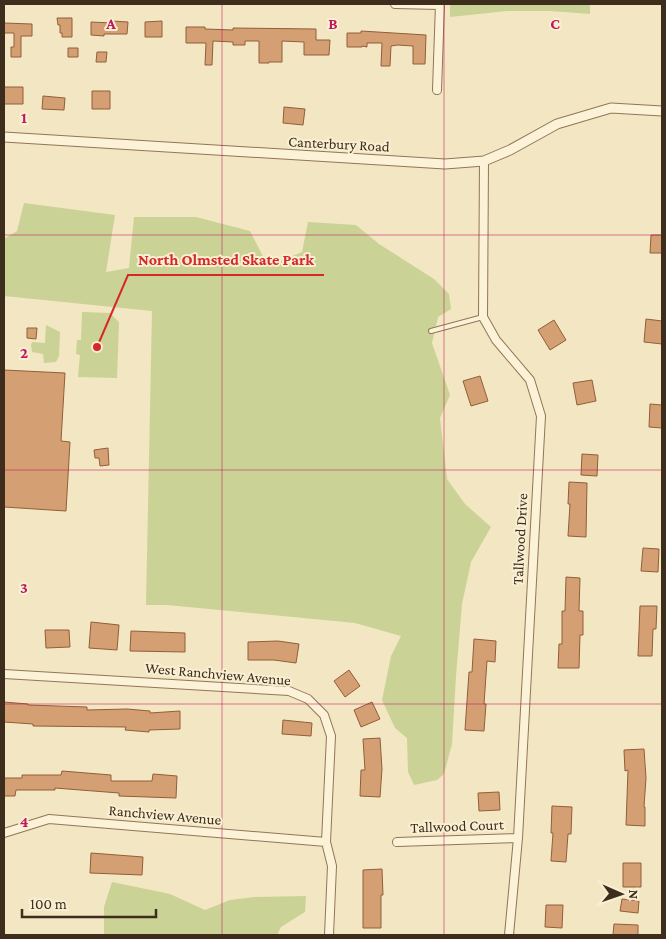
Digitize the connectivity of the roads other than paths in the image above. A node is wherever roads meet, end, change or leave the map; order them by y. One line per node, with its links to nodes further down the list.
1 (394, 4): 2 (street)
2 (440, 4): 3 (street)
3 (437, 90)
4 (662, 111): 6 (street, Canterbury Road)
5 (4, 137): 6 (street, Canterbury Road)
6 (484, 161): 7 (street, Tallwood Drive)
7 (484, 317): 8 (lane); 11 (street, Tallwood Drive)
8 (432, 331)
9 (4, 674): 12 (street, West Ranchview Avenue)
10 (4, 833): 12 (street, Ranchview Avenue)
11 (518, 838): 13 (street, Tallwood Court); 15 (street, Tallwood Drive)
12 (326, 842): 14 (street, West Ranchview Avenue)
13 (397, 842)
14 (329, 935)
15 (510, 935)

